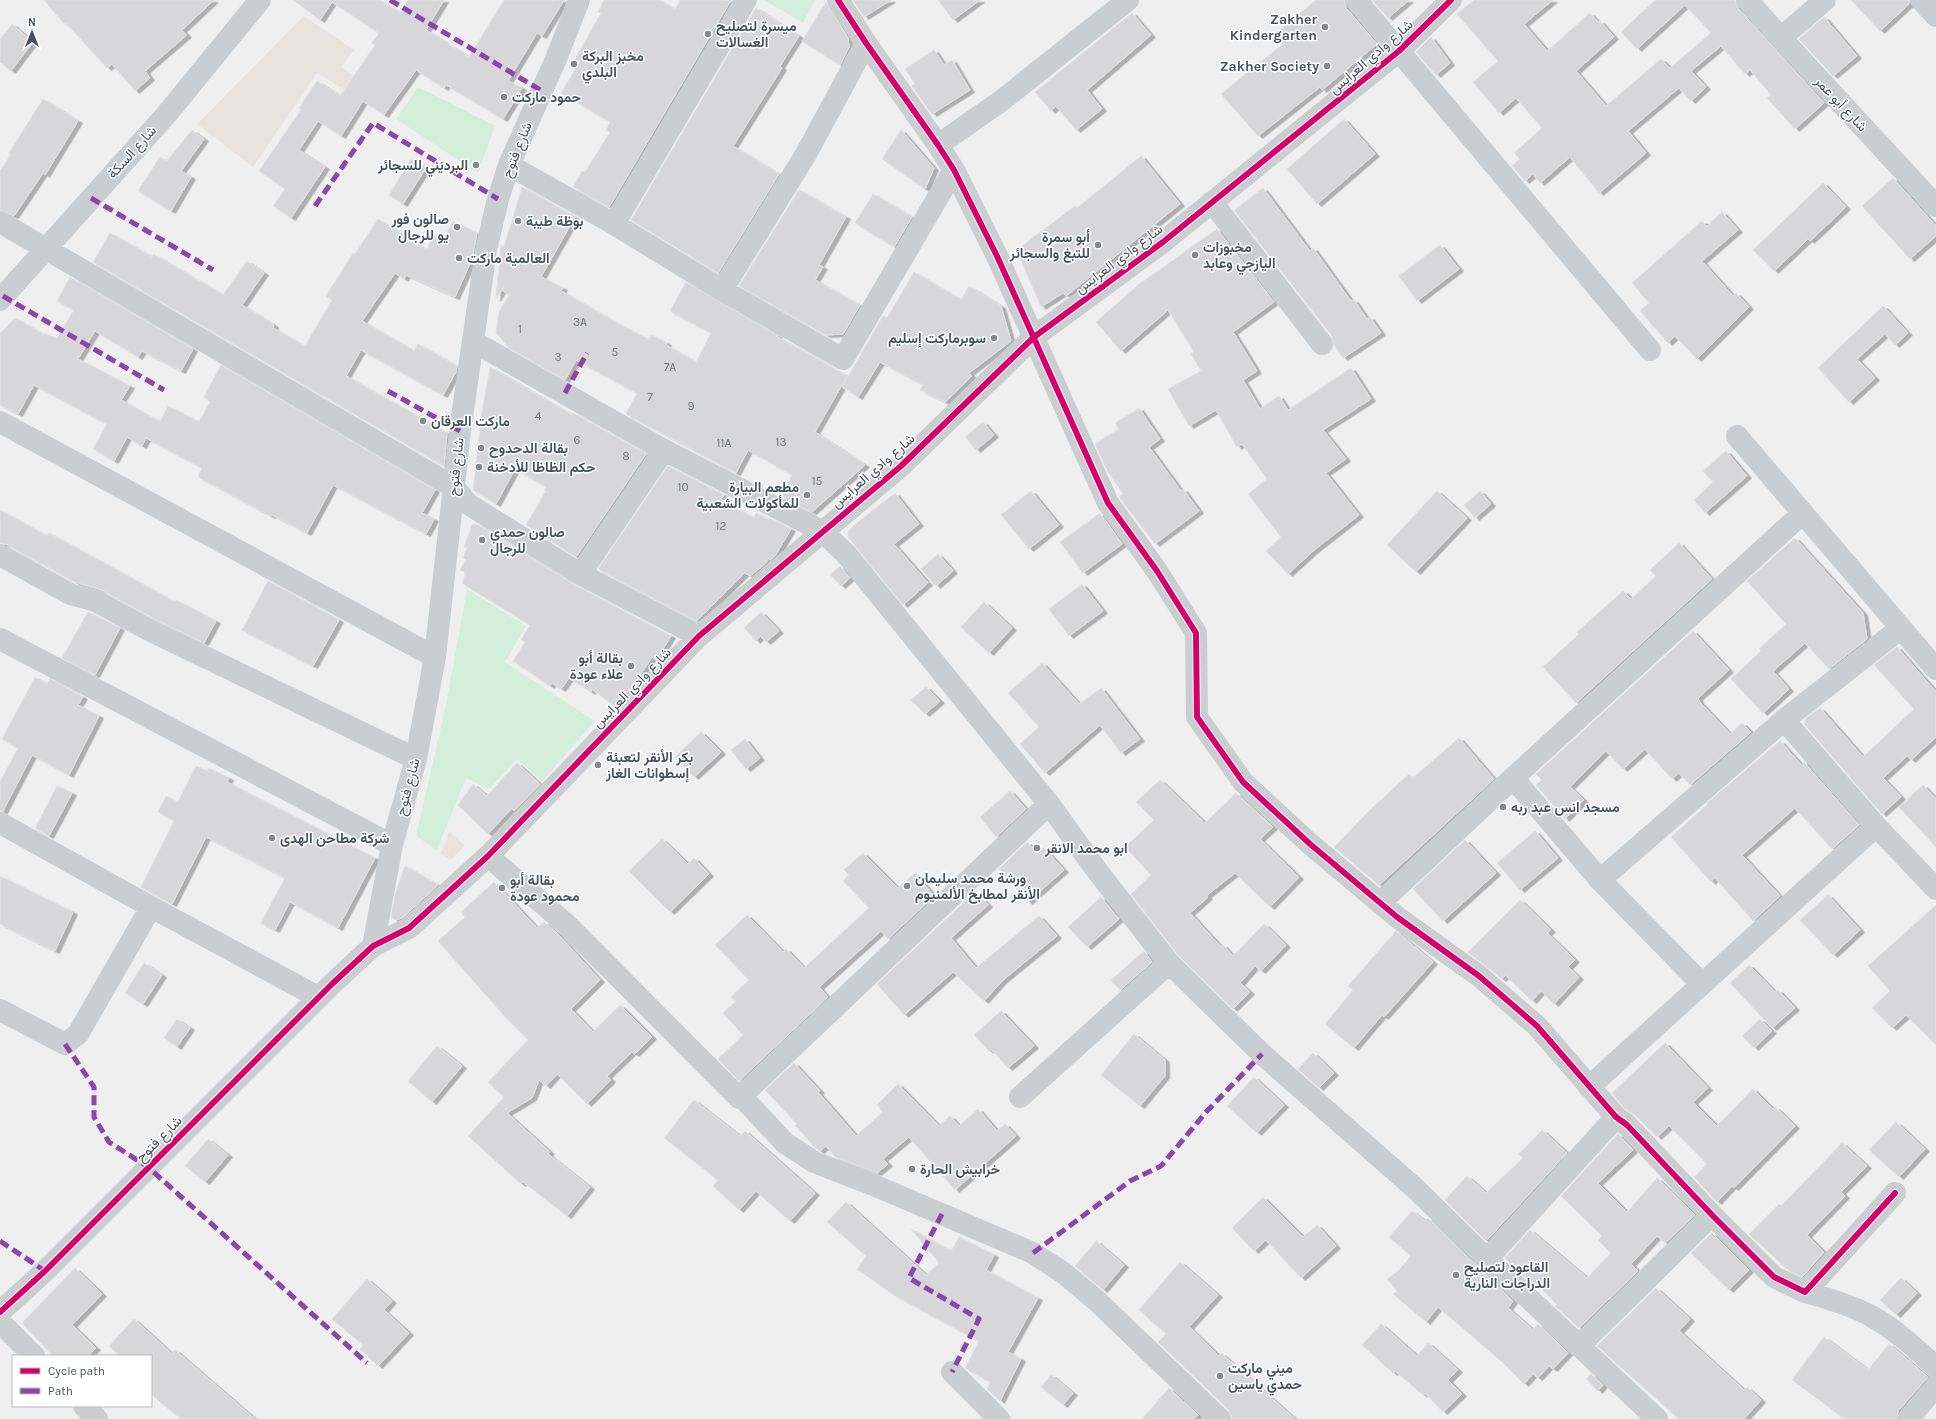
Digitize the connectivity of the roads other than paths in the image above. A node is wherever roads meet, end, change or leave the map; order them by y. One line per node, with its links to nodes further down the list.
1 (260, 0): 22 (street, شارع السكة)
2 (579, 0): 16 (street, شارع فتوح)
3 (746, 0): 21 (street)
4 (838, 0): 13 (street)
5 (1128, 0): 15 (street)
6 (1356, 0): 14 (street)
7 (1451, 0): 14 (street, شارع وادي العرايس)
8 (1747, 0): 12 (street, شارع أبو عمر)
9 (1825, 0): 12 (street)
10 (1921, 0): 11 (street)
11 (1936, 16)
12 (1780, 38): 19 (street, شارع أبو عمر)
13 (866, 43): 15 (street); 23 (street)
14 (1400, 52): 18 (street, شارع وادي العرايس); 28 (street)
15 (938, 145): 17 (street)
16 (509, 165): 21 (street); 26 (street, شارع فتوح)
17 (954, 170): 23 (street); 25 (street)
18 (1212, 202): 25 (street, شارع وادي العرايس); 27 (street)
19 (1936, 206)
20 (0, 222): 22 (street)
21 (614, 224): 23 (street)
22 (46, 249): 24 (street, شارع السكة); 32 (street)
23 (722, 290)
24 (3, 293)
25 (1034, 336): 34 (street, شارع وادي العرايس); 52 (street)
26 (474, 342): 31 (street); 32 (street, شارع فتوح)
27 (1322, 344)
28 (1650, 350)
29 (0, 422): 40 (street)
30 (1737, 436): 33 (street)
31 (664, 450): 34 (street); 36 (street)
32 (454, 487): 36 (street); 40 (street, شارع فتوح)
33 (1803, 513): 37 (street); 44 (street)
34 (822, 531): 38 (street, شارع وادي العرايس); 45 (street)
35 (0, 555): 43 (street)
36 (580, 574): 38 (street)
37 (1902, 628): 41 (street); 42 (street)
38 (698, 636): 49 (street, شارع وادي العرايس)
39 (0, 639): 48 (street)
40 (435, 657): 43 (street, شارع فتوح)
41 (1936, 669)
42 (1784, 720): 47 (street); 50 (street)
43 (416, 759): 48 (street, شارع فتوح)
44 (1513, 778): 50 (street); 52 (street)
45 (1049, 804): 55 (street); 61 (street)
46 (0, 823): 53 (street)
47 (1876, 826): 51 (street); 56 (street)
48 (392, 845): 54 (street, شارع فتوح)
49 (488, 856): 54 (street, شارع وادي العرايس); 61 (street)
50 (1600, 880): 56 (street)
51 (1936, 889)
52 (1381, 902): 59 (street)
53 (150, 907): 57 (street); 58 (street)
54 (373, 946): 57 (street, شارع وادي العرايس)
55 (1169, 963): 60 (street); 65 (street)
56 (1702, 984): 59 (street)
57 (325, 990): 67 (street, شارع فتوح)
58 (0, 1010)
59 (1589, 1087): 62 (street)
60 (1020, 1097)
61 (739, 1098): 77 (street)
62 (1616, 1117): 64 (street); 65 (street)
63 (1895, 1193): 66 (street)
64 (1712, 1215): 66 (street); 69 (street)
65 (1487, 1259): 69 (street)
66 (1804, 1292): 71 (street)
67 (0, 1312)
68 (0, 1322): 70 (street)
69 (1579, 1346): 78 (street)
70 (33, 1355)
71 (1936, 1367)
72 (952, 1372): 76 (street)
73 (1936, 1386): 79 (street)
74 (85, 1407): 75 (street)
75 (97, 1419)
76 (999, 1419)
77 (1220, 1419)
78 (1657, 1419)
79 (1908, 1419)

